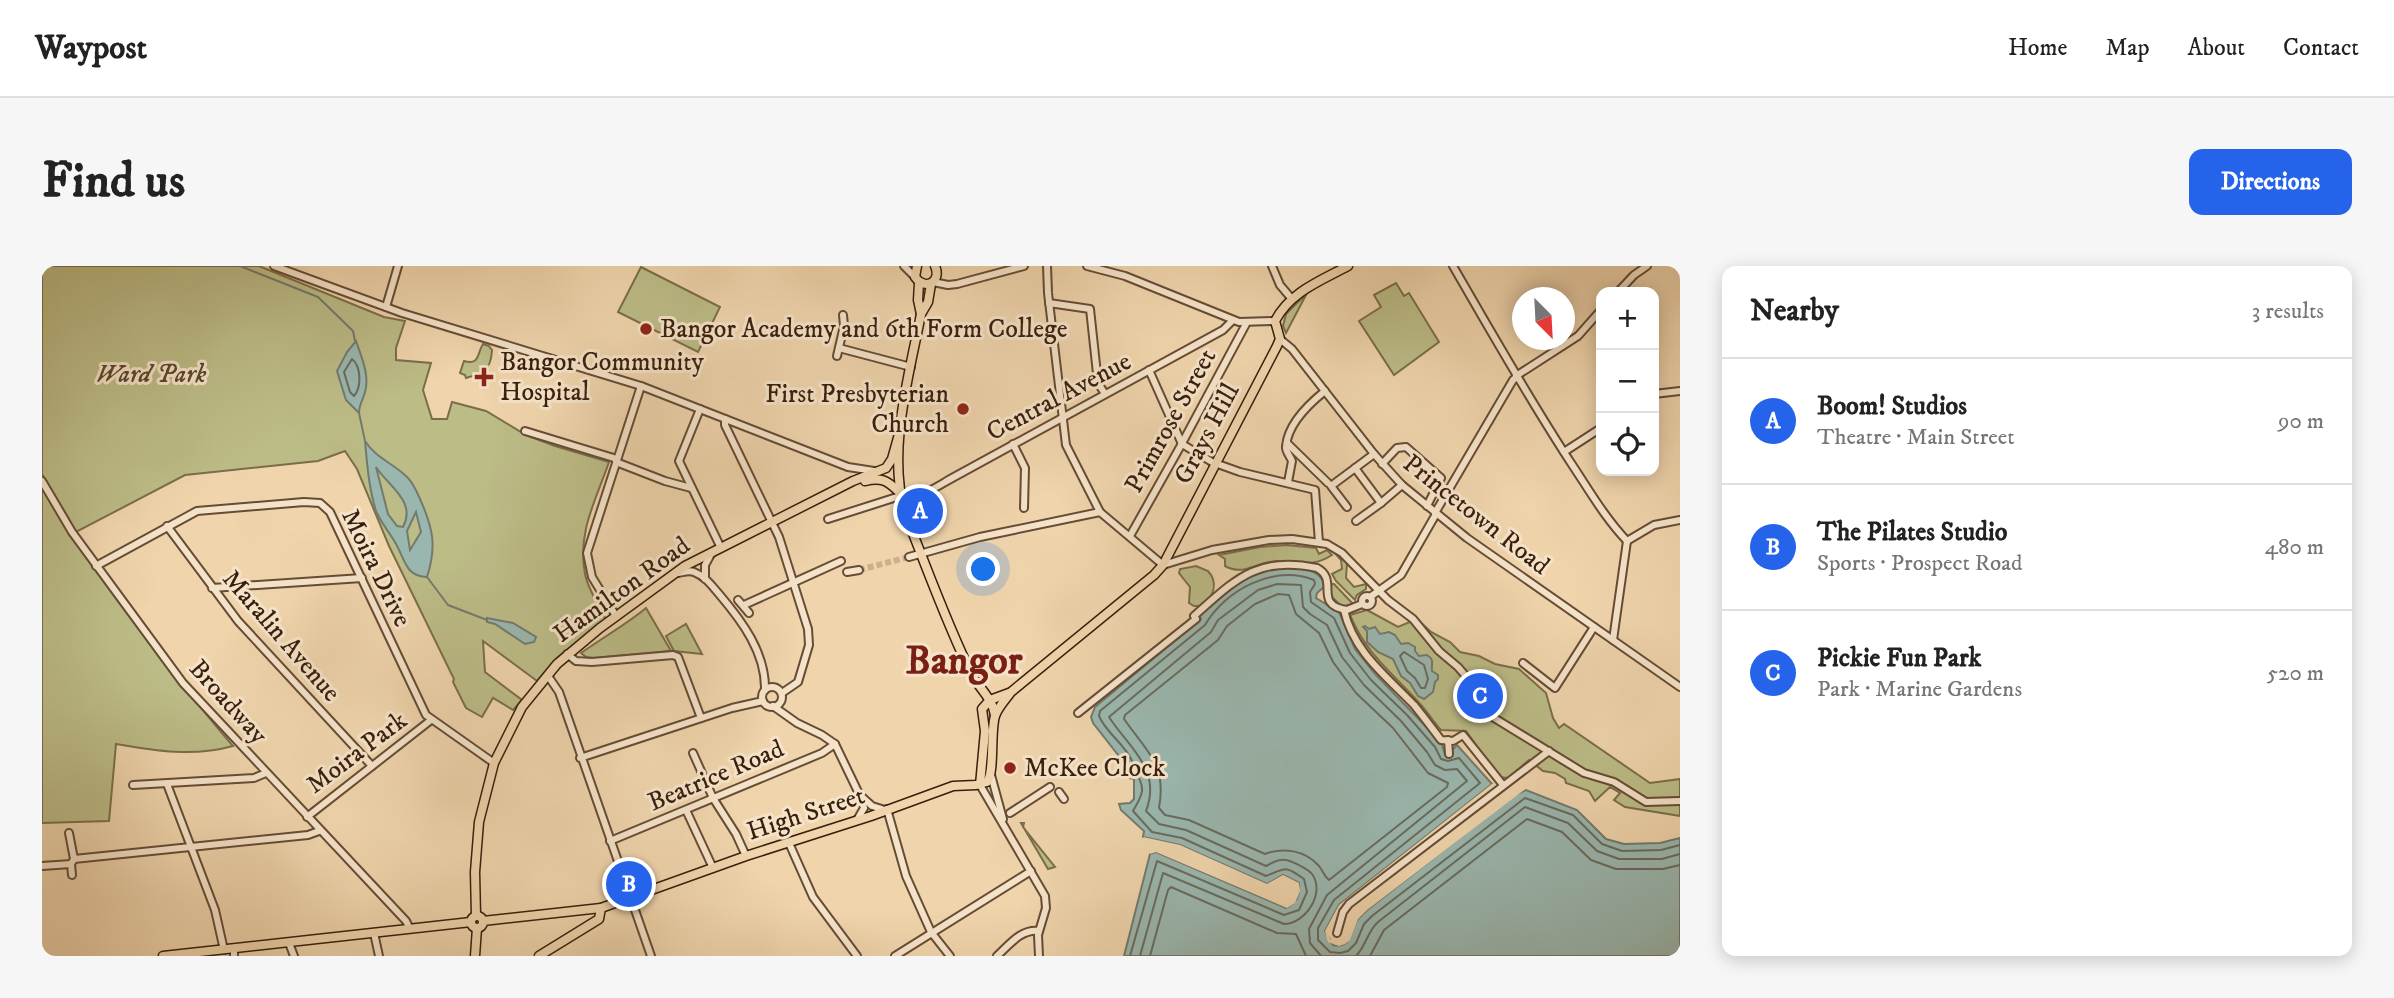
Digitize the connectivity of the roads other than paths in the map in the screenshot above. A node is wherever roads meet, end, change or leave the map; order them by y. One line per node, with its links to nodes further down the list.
1 (274, 266): 20 (street)
2 (398, 266): 20 (street)
3 (904, 266): 15 (street)
4 (916, 266): 15 (main road)
5 (935, 266): 16 (main road)
6 (1024, 266): 16 (street)
7 (1047, 266): 19 (street)
8 (1087, 266): 14 (street)
9 (1128, 266): 14 (street)
10 (1272, 266): 18 (street)
11 (1348, 266): 18 (main road)
12 (1453, 266): 32 (street)
13 (1647, 266): 17 (street)
14 (1125, 276): 24 (street)
15 (917, 280): 16 (main road); 21 (main road)
16 (934, 281): 21 (main road)
17 (1623, 287)
18 (1291, 298): 25 (main road)
19 (1049, 303): 37 (street); 39 (street)
20 (386, 307): 33 (street)
21 (921, 314): 30 (main road)
22 (843, 315): 28 (street)
23 (1596, 316): 32 (street)
24 (1233, 320): 26 (street); 31 (street, Central Avenue)
25 (1275, 321): 26 (street); 27 (main road)
26 (1246, 324): 46 (street, Primrose Street)
27 (1280, 339): 34 (street, Princetown Road); 50 (main road, Grays Hill)
28 (839, 348): 29 (street); 30 (street)
29 (837, 356)
30 (911, 367): 43 (main road)
31 (1149, 370): 37 (street, Central Avenue); 46 (street)
32 (1516, 376): 47 (street); 67 (street)
33 (641, 386): 38 (street); 49 (street)
34 (1325, 391): 44 (street); 48 (street, Princetown Road)
35 (1680, 391): 36 (street)
36 (1659, 393)
37 (1105, 394): 39 (street, Central Avenue)
38 (700, 409): 40 (street); 60 (street)
39 (1062, 416): 45 (street, Central Avenue); 66 (street)
40 (725, 419): 52 (street); 71 (street)
41 (1596, 431): 47 (street)
42 (525, 432): 49 (street)
43 (899, 434): 54 (main road); 61 (main road)
44 (1287, 443): 56 (street); 57 (street)
45 (1013, 444): 61 (street, Central Avenue); 65 (street)
46 (1182, 444): 50 (street); 73 (street, Primrose Street)
47 (1564, 452): 74 (street)
48 (1374, 454): 51 (street, Princetown Road); 53 (street)
49 (616, 460): 60 (street); 94 (street)
50 (1216, 463): 56 (street); 80 (main road, Grays Hill)
51 (1382, 464): 59 (street, Princetown Road); 63 (street)
52 (848, 467): 54 (street); 58 (street)
53 (1355, 468): 62 (street); 64 (street)
54 (883, 470): 58 (main road, Hamilton Road)
55 (42, 481): 82 (street, Broadway)
56 (1288, 482): 75 (street)
57 (1328, 483)
58 (849, 484): 61 (main road, Hamilton Road); 71 (main road, Hamilton Road)
59 (1402, 485): 62 (street); 63 (street, Princetown Road)
60 (691, 488): 76 (street)
61 (900, 496): 68 (street, Central Avenue); 77 (main road)
62 (1381, 503): 70 (street)
63 (1427, 506): 67 (street, Princetown Road)
64 (1347, 507)
65 (1024, 508)
66 (1100, 512): 73 (street); 77 (street)
67 (1436, 513): 91 (street); 95 (street, Princetown Road)
68 (828, 519)
69 (1680, 520): 74 (street)
70 (1356, 521)
71 (773, 522): 76 (main road, Hamilton Road); 89 (street)
72 (167, 526): 82 (street, Moira Drive); 87 (street, Moira Drive); 90 (street, Maralin Avenue)
73 (1130, 536): 80 (street)
74 (1627, 541): 96 (street)
75 (1319, 542): 80 (street); 91 (street)
76 (717, 550): 86 (main road, Hamilton Road); 88 (street)
77 (921, 554): 78 (street); 104 (main road)
78 (909, 557)
79 (841, 561): 89 (street)
80 (1163, 565): 102 (main road, Grays Hill)
81 (1332, 565): 84 (street)
82 (96, 566): 119 (street, Broadway)
83 (859, 569): 85 (street)
84 (1322, 571): 92 (street); 107 (street)
85 (847, 572)
86 (675, 573): 88 (street); 94 (main road, Hamilton Road)
87 (362, 578): 90 (street); 110 (street, Moira Drive)
88 (705, 579): 101 (street)
89 (793, 582): 93 (street); 103 (street)
90 (212, 588): 118 (street, Maralin Avenue)
91 (1379, 591): 92 (street); 113 (street)
92 (1344, 610): 111 (street)
93 (749, 613)
94 (616, 616): 97 (main road, Hamilton Road)
95 (1594, 627): 96 (street, Princetown Road); 98 (street)
96 (1613, 640): 100 (street, Princetown Road)
97 (567, 654): 99 (main road, Hamilton Road); 109 (street)
98 (1523, 663)
99 (548, 677): 116 (street); 117 (main road, Hamilton Road)
100 (1680, 687)
101 (765, 690): 103 (street); 105 (street)
102 (1011, 692): 104 (main road); 108 (main road)
103 (782, 693): 106 (street)
104 (990, 700): 108 (main road); 123 (main road)
105 (763, 701): 106 (street); 109 (street)
106 (773, 706): 112 (street)
107 (1078, 713)
108 (995, 715): 120 (main road)
109 (701, 718): 116 (street)
110 (431, 720): 117 (street, Moira Drive); 118 (street, Moira Park)
111 (1448, 740): 115 (street); 124 (street)
112 (835, 744): 127 (street); 128 (street, Beatrice Road)
113 (1549, 751): 124 (street); 130 (street)
114 (693, 753): 128 (street)
115 (1449, 754)
116 (580, 758): 138 (street)
117 (494, 763): 149 (main road, Hamilton Road)
118 (372, 766): 133 (street, Moira Park)
119 (266, 773): 121 (street); 133 (street, Broadway)
120 (991, 775): 123 (main road); 135 (street)
121 (167, 784): 122 (street); 140 (street)
122 (133, 785)
123 (980, 785): 131 (main road, High Street); 135 (street)
124 (1503, 785): 154 (street)
125 (1050, 787): 135 (street)
126 (1059, 792): 129 (street)
127 (860, 796): 131 (street); 134 (street)
128 (713, 798): 132 (street, Beatrice Road); 141 (street)
129 (1064, 799)
130 (1680, 801)
131 (886, 809): 134 (main road, High Street); 152 (street)
132 (686, 810): 138 (street, Beatrice Road); 144 (street)
133 (307, 817): 136 (street, Broadway)
134 (857, 820): 139 (main road, High Street)
135 (1004, 822): 145 (street)
136 (319, 831): 140 (street); 150 (street, Broadway)
137 (69, 833): 142 (street)
138 (610, 841): 147 (street)
139 (789, 842): 141 (main road, High Street); 164 (street)
140 (190, 848): 142 (street); 156 (street)
141 (746, 856): 144 (main road, High Street)
142 (72, 862): 143 (street); 146 (street)
143 (42, 866)
144 (713, 868): 147 (main road, High Street)
145 (1031, 871): 151 (street); 152 (street)
146 (72, 875)
147 (631, 898): 148 (main road, High Street); 163 (street)
148 (601, 908): 149 (main road, High Street); 162 (main road)
149 (477, 922): 150 (main road, High Street); 161 (main road, Hamilton Road)
150 (410, 929): 153 (main road, High Street)
151 (1039, 931): 167 (street); 168 (street)
152 (932, 932): 165 (street); 166 (street)
153 (374, 933): 155 (main road, High Street); 160 (street)
154 (1337, 933)
155 (289, 943): 157 (main road, High Street); 159 (street)
156 (224, 950): 157 (main road, High Street); 158 (main road, High Street)
157 (234, 952)
158 (163, 956)
159 (294, 956)
160 (379, 956)
161 (475, 956)
162 (538, 956)
163 (651, 956)
164 (857, 956)
165 (895, 956)
166 (950, 956)
167 (997, 956)
168 (1039, 956)

